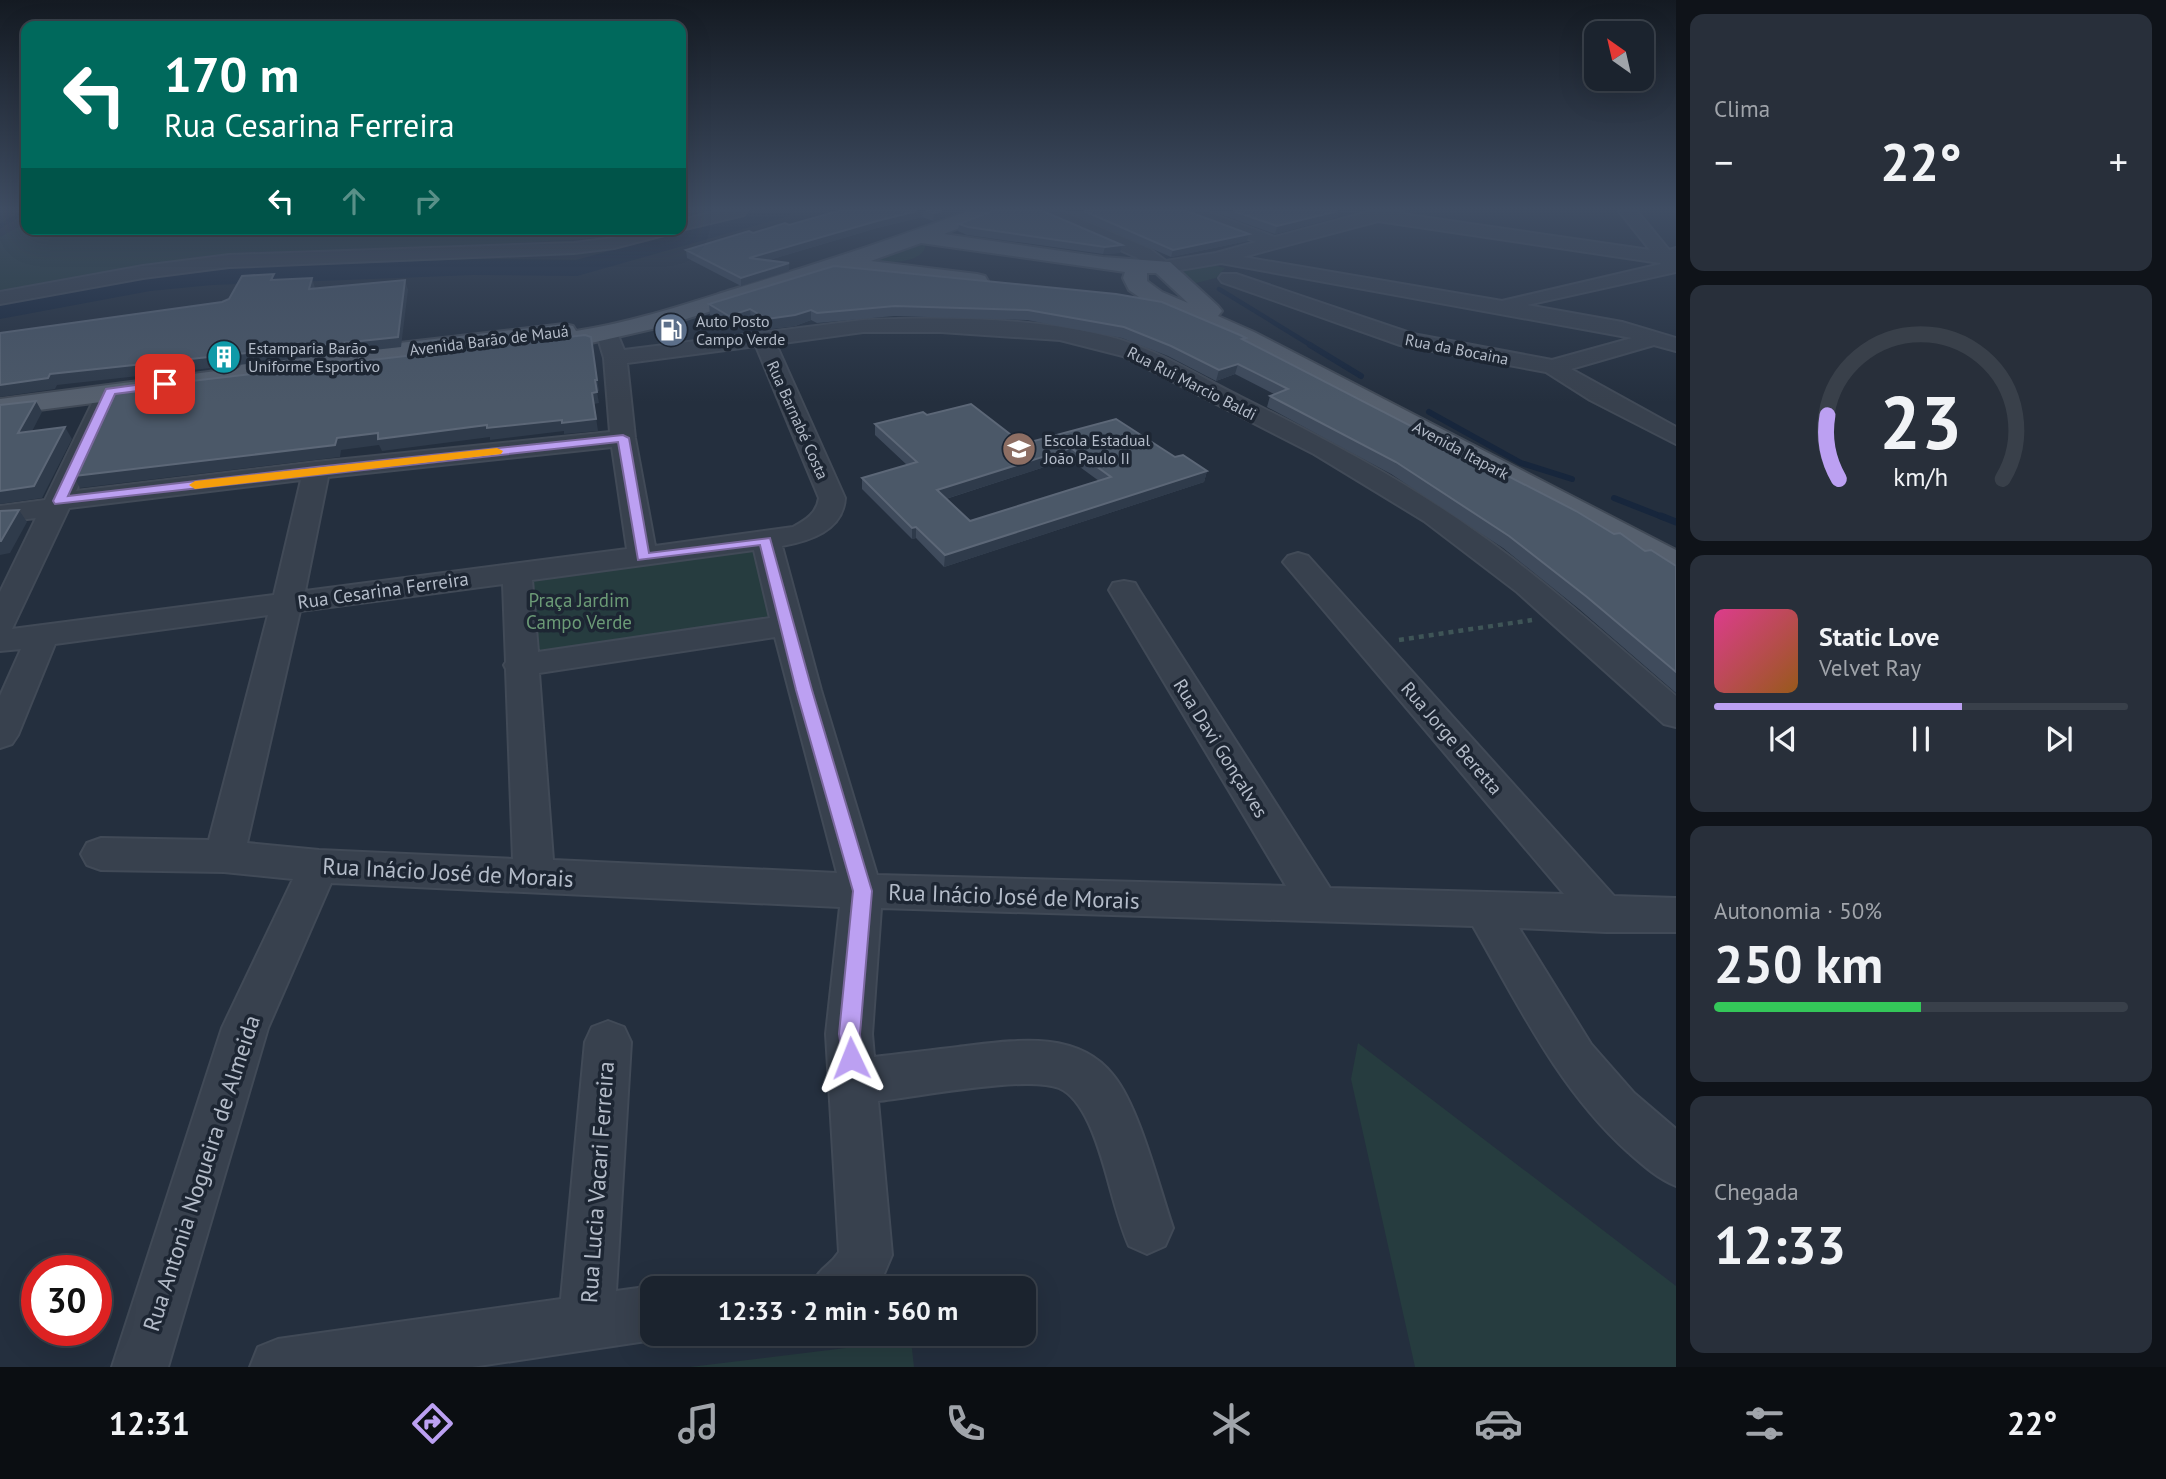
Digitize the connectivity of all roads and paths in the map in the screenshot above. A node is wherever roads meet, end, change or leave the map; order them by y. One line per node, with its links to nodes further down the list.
1 (136, 275): 16 (street)
2 (768, 275): 26 (main road, Avenida Barão de Mauá)
3 (805, 275): 19 (main road, Avenida Barão de Mauá)
4 (923, 275): 12 (main road)
5 (963, 275): 12 (main road)
6 (1134, 275): 15 (main road, Avenida Itapark)
7 (1170, 275): 14 (main road, Avenida Itapark)
8 (1233, 275): 11 (street)
9 (1315, 275): 17 (street)
10 (1621, 275): 17 (street)
11 (1229, 278): 14 (street); 24 (street, Rua da Bocaina)
12 (968, 280): 13 (main road)
13 (993, 282)
14 (1188, 293): 15 (main road, Avenida Itapark); 20 (main road, Avenida Itapark)
15 (1154, 297): 18 (main road, Avenida Itapark); 18 (main road, Avenida Itapark)
16 (0, 298)
17 (1494, 307): 21 (street)
18 (1218, 325): 20 (main road, Avenida Itapark)
19 (607, 332): 23 (street); 25 (main road, Avenida Barão de Mauá)
20 (1245, 337): 35 (main road, Avenida Itapark)
21 (1670, 338): 24 (street)
22 (764, 341): 23 (street, Rua Rui Marcio Baldi); 32 (street, Rua Barnabé Costa); 39 (street, Rua Rui Marcio Baldi)
23 (615, 358): 28 (street)
24 (1553, 367): 27 (street, Rua da Bocaina)
25 (110, 391): 26 (main road, Avenida Barão de Mauá); 30 (street)
26 (0, 405)
27 (1676, 436)
28 (623, 438): 29 (street); 33 (street)
29 (316, 470): 30 (street); 38 (street)
30 (58, 504): 31 (street); 40 (street)
31 (0, 513)
32 (766, 540): 33 (street, Rua Cesarina Ferreira); 41 (street)
33 (643, 558): 36 (street, Rua Cesarina Ferreira)
34 (1298, 562): 44 (street, Rua Jorge Beretta)
35 (1676, 563)
36 (517, 571): 38 (street, Rua Cesarina Ferreira); 45 (street)
37 (1124, 590): 53 (street, Rua Davi Gonçalves)
38 (287, 603): 42 (street, Rua Cesarina Ferreira); 49 (street)
39 (1562, 616): 44 (path); 46 (street, Rua Rui Marcio Baldi)
40 (0, 624)
41 (789, 625): 45 (street); 52 (street)
42 (43, 635): 43 (street, Rua Cesarina Ferreira); 47 (street)
43 (0, 641)
44 (1370, 644): 55 (street, Rua Jorge Beretta)
45 (520, 664): 51 (street)
46 (1676, 715)
47 (0, 735)
48 (101, 854): 49 (street, Rua Inácio José de Morais)
49 (224, 856): 50 (street, Rua Inácio José de Morais)
50 (319, 866): 51 (street, Rua Inácio José de Morais); 64 (street, Rua Antonia Nogueira de Almeida)
51 (534, 876): 52 (street, Rua Inácio José de Morais)
52 (862, 891): 53 (street, Rua Inácio José de Morais); 58 (street)
53 (1319, 905): 54 (street, Rua Inácio José de Morais)
54 (1486, 911): 55 (street, Rua Inácio José de Morais); 59 (street)
55 (1606, 915): 56 (street, Rua Inácio José de Morais)
56 (1676, 915)
57 (608, 1042): 63 (street, Rua Lucia Vacari Ferreira)
58 (853, 1082): 60 (street); 61 (street)
59 (1676, 1161)
60 (1147, 1228)
61 (857, 1276)
62 (640, 1315): 63 (street)
63 (586, 1322): 65 (street)
64 (140, 1367)
65 (278, 1367)

